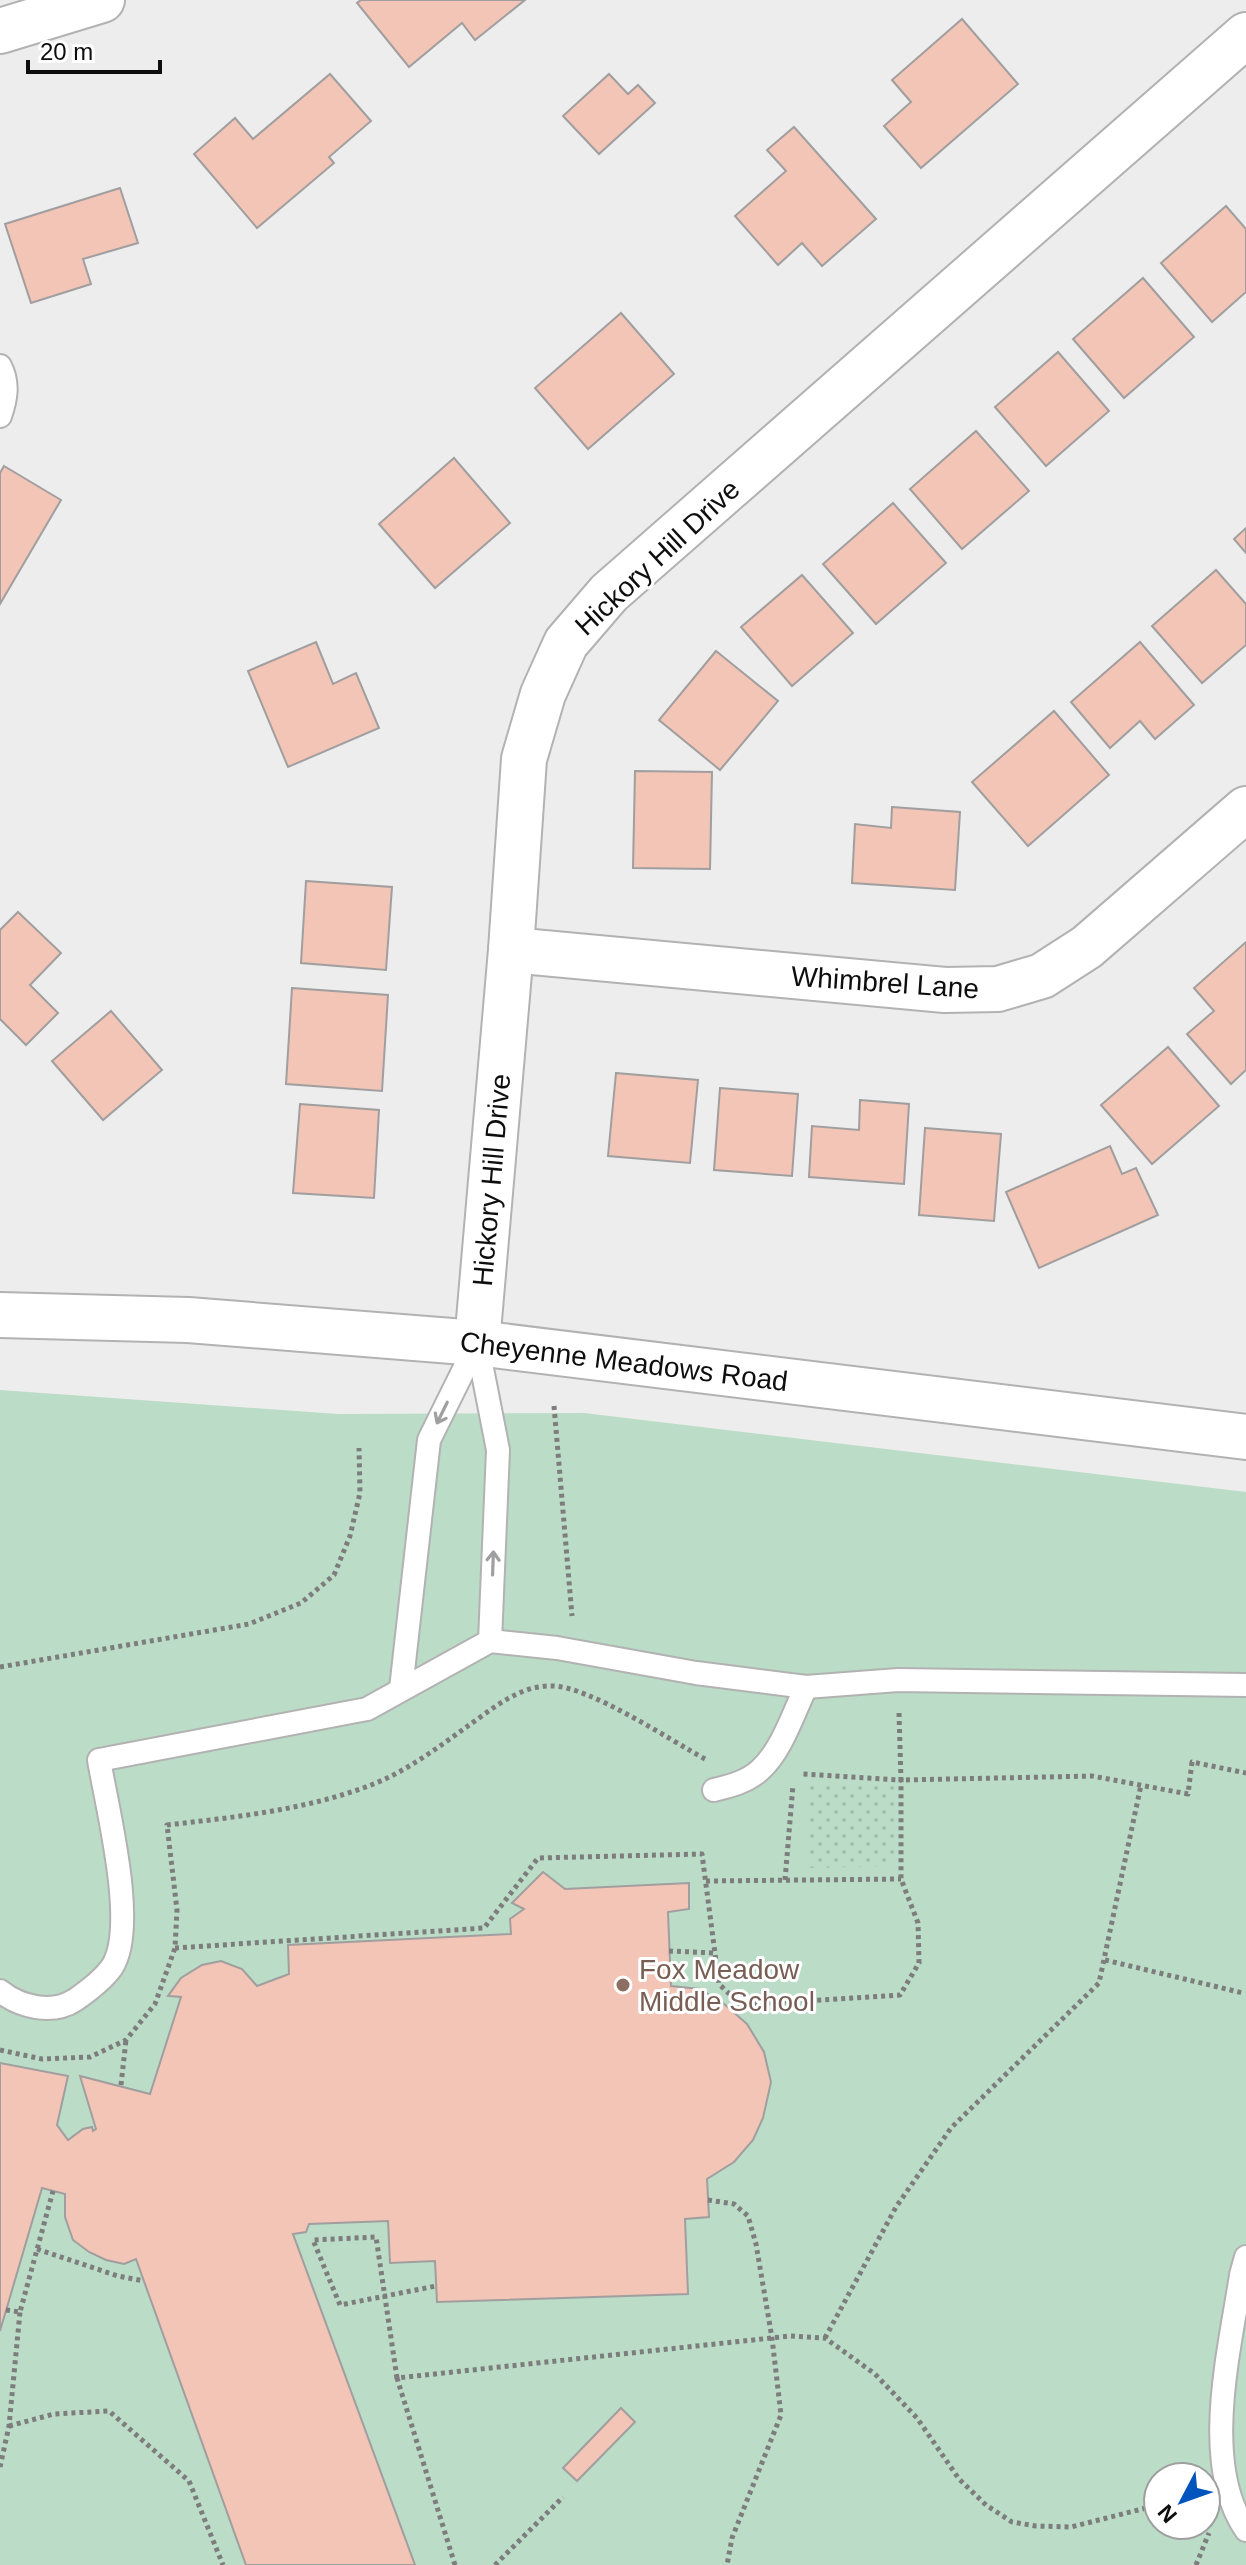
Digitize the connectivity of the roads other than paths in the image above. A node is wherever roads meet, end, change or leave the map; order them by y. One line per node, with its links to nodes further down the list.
1 (102, 0): 2 (street)
2 (0, 31)
3 (1246, 35): 7 (street, Hickory Hill Drive)
4 (0, 366): 5 (lane)
5 (0, 416)
6 (1246, 809): 7 (street, Whimbrel Lane)
7 (511, 950): 9 (street, Hickory Hill Drive)
8 (0, 1315): 9 (street, Cheyenne Meadows Road)
9 (477, 1343): 10 (street, Cheyenne Meadows Road); 11 (lane, one-way to 9); 14 (lane, one-way to 14)
10 (1246, 1437)
11 (490, 1641): 13 (lane); 14 (lane)
12 (1246, 1685): 13 (lane)
13 (806, 1687): 15 (lane)
14 (401, 1689): 16 (lane)
15 (714, 1790)
16 (0, 1991)
17 (1246, 2257): 18 (lane)
18 (1246, 2530)

